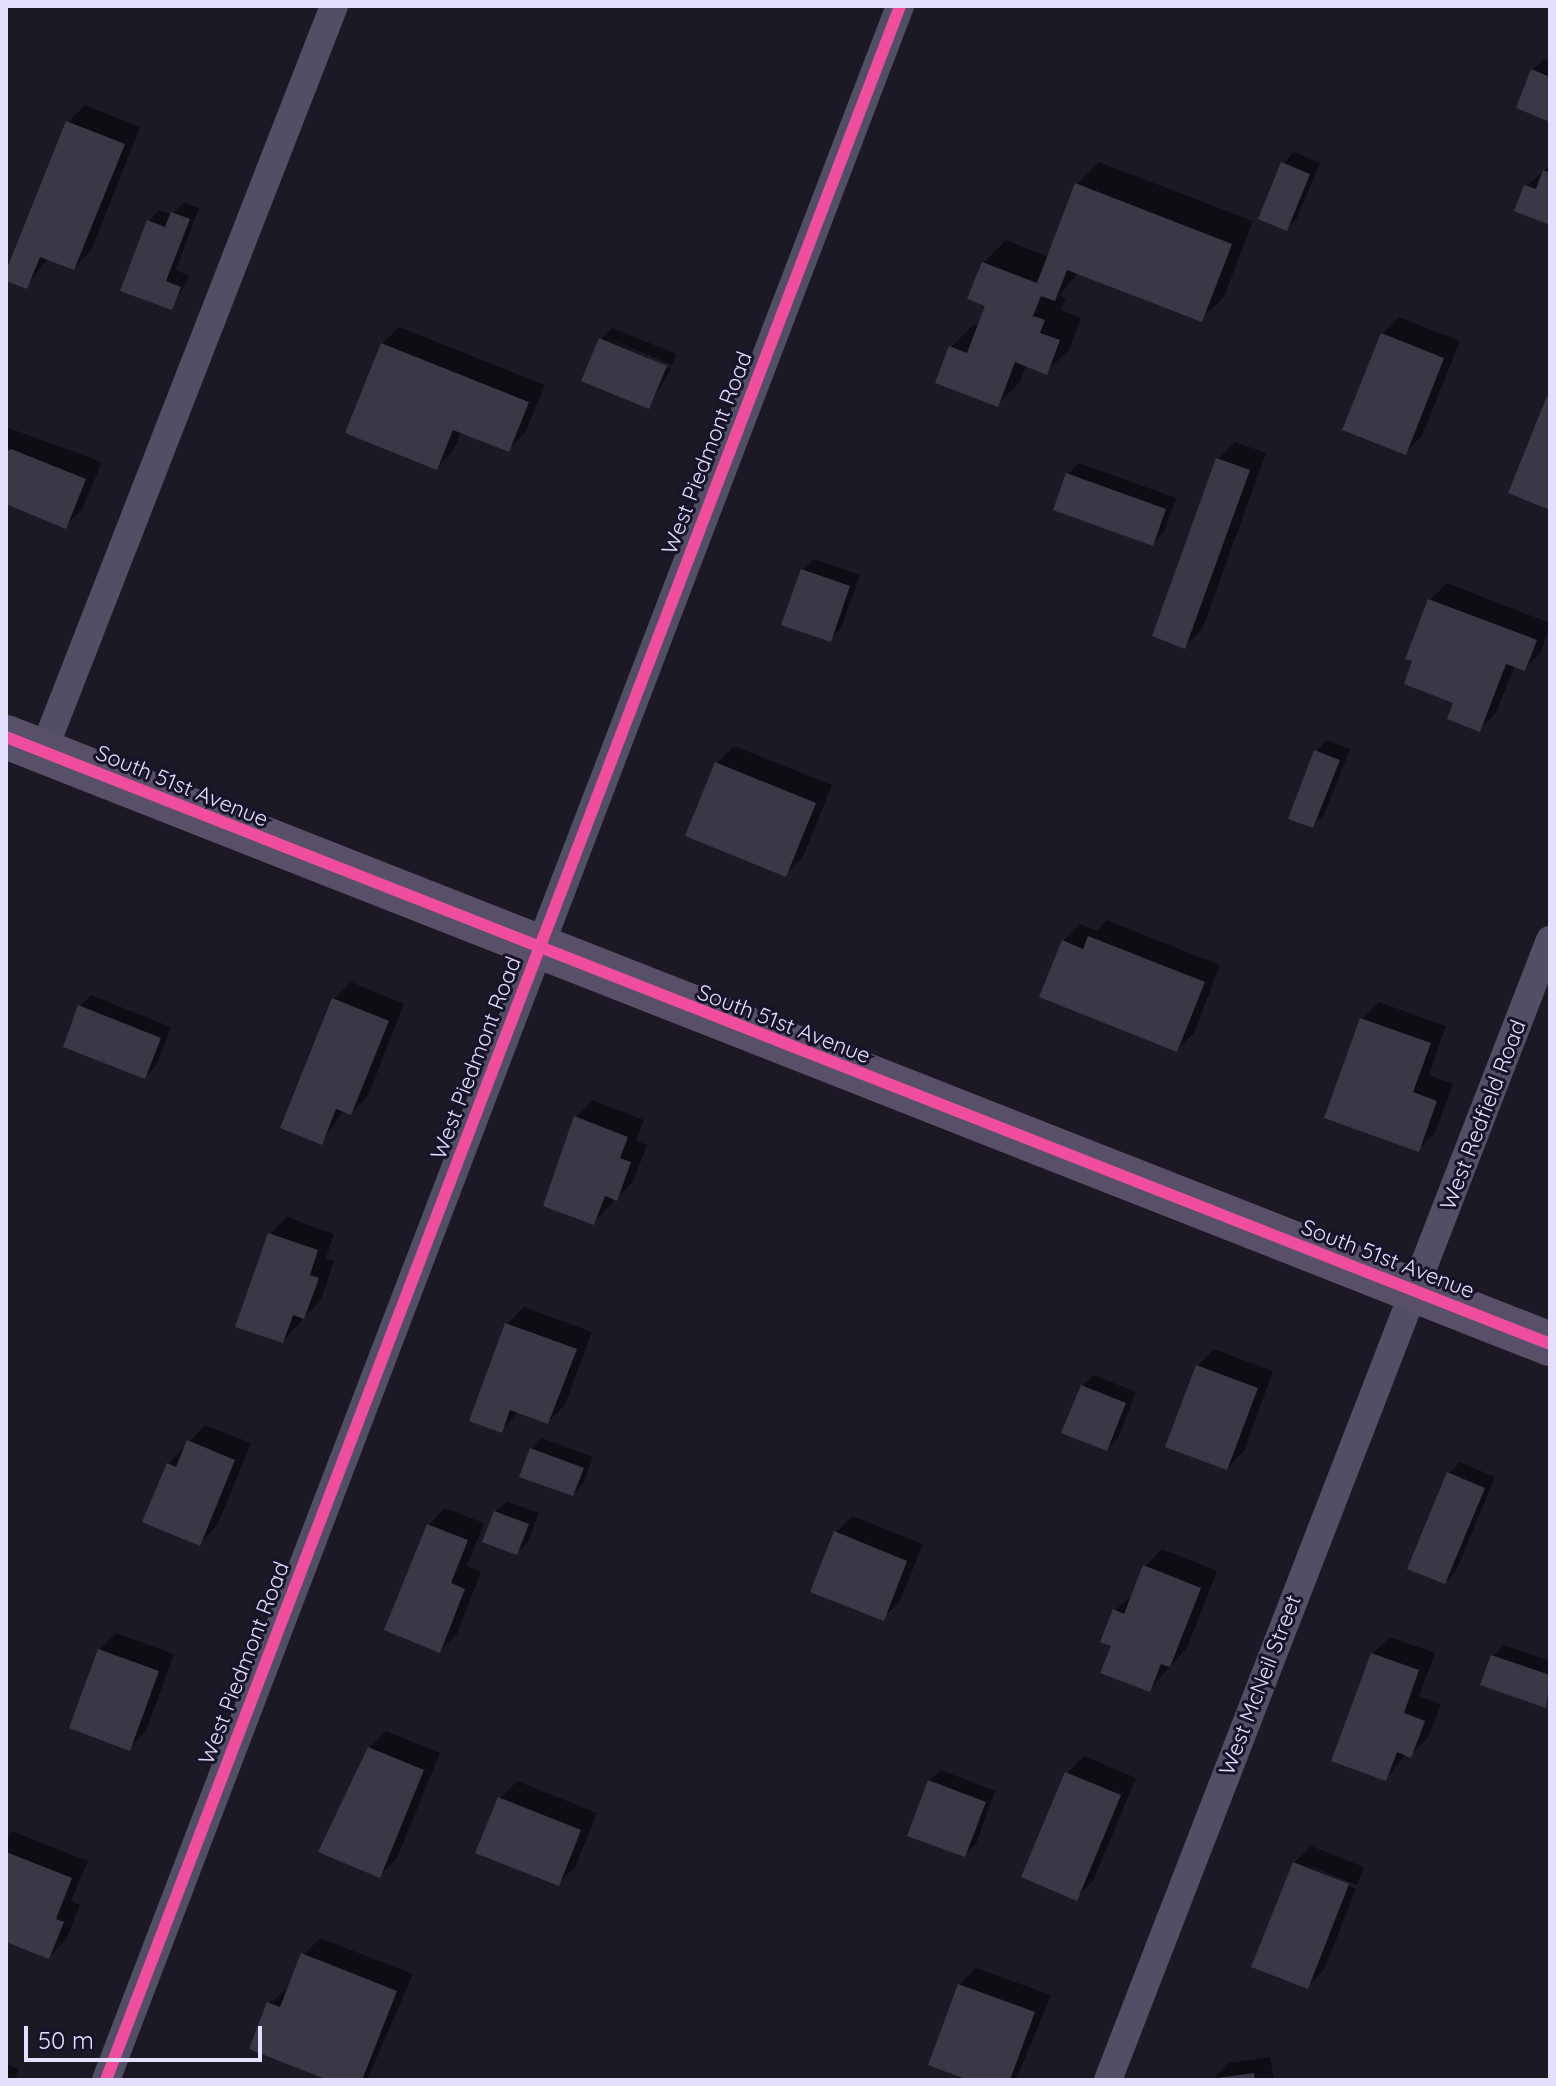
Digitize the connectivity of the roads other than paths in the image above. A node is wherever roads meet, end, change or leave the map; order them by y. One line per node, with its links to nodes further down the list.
1 (334, 6): 3 (street)
2 (900, 6): 5 (street, West Piedmont Road)
3 (25, 744): 5 (main road, South 51st Avenue)
4 (1550, 940): 6 (street, West Redfield Road)
5 (539, 950): 6 (main road, South 51st Avenue); 8 (street, West Piedmont Road)
6 (1416, 1291): 7 (main road, South 51st Avenue); 9 (street, West McNeil Street)
7 (1550, 1344)
8 (106, 2080)
9 (1108, 2080)

